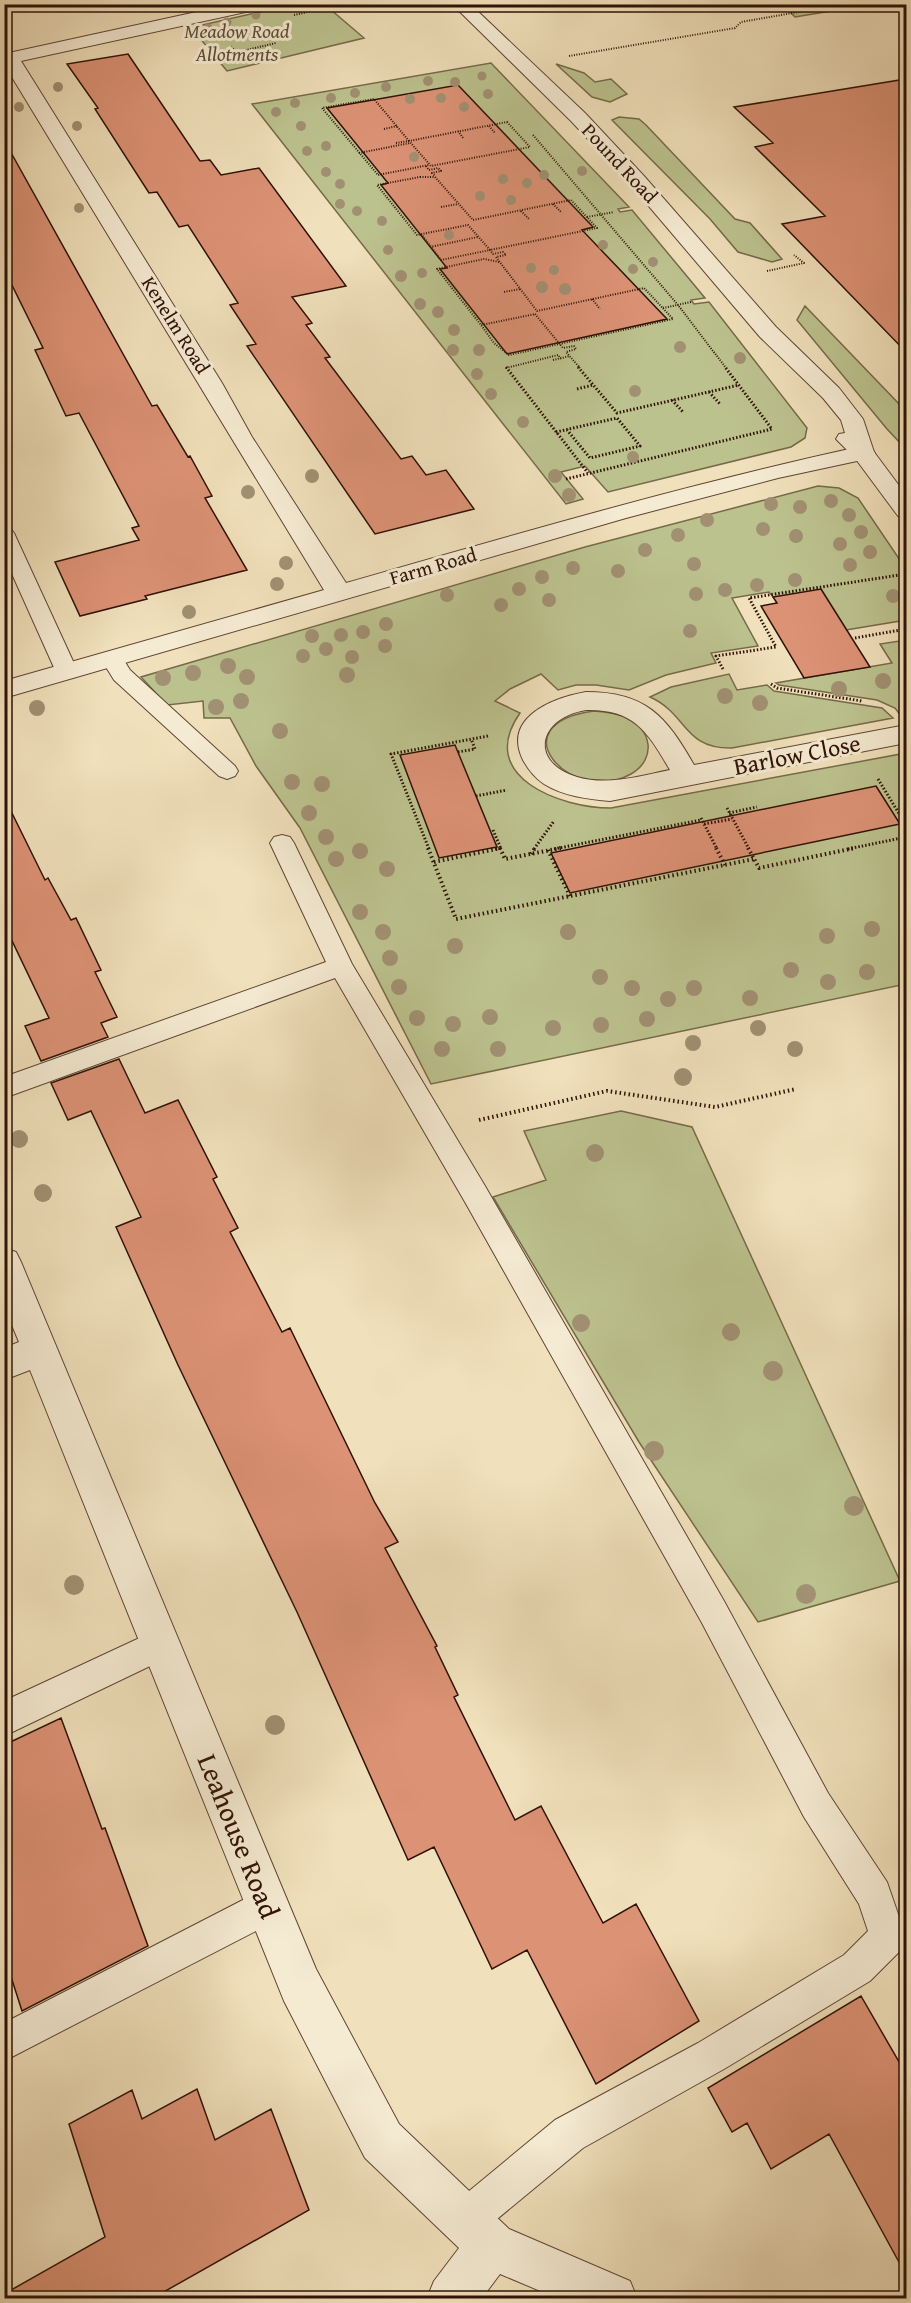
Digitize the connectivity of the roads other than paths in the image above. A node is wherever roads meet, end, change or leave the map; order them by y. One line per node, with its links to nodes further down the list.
1 (259, 4): 3 (street)
2 (460, 4): 4 (street, Pound Road)
3 (8, 58): 10 (street, Kenelm Road)
4 (768, 332): 5 (street, Pound Road); 7 (street, Pound Road)
5 (812, 404)
6 (828, 423): 7 (street, Pound Road)
7 (863, 453): 8 (street, Pound Road); 10 (street, Farm Road)
8 (906, 512)
9 (4, 533): 12 (lane)
10 (339, 593): 11 (street, Farm Road)
11 (112, 659): 12 (street, Farm Road); 15 (lane)
12 (67, 672): 13 (street, Farm Road)
13 (4, 690)
14 (906, 734): 16 (street, Barlow Close)
15 (227, 771)
16 (687, 776): 16 (street, Barlow Close)
17 (282, 843): 18 (lane)
18 (341, 966): 19 (lane); 26 (lane)
19 (4, 1088)
20 (4, 1262): 21 (street, Leahouse Road)
21 (22, 1357): 22 (street, Leahouse Road)
22 (161, 1644): 23 (lane); 24 (street, Leahouse Road)
23 (4, 1719)
24 (268, 1905): 25 (lane); 26 (street, Leahouse Road)
25 (4, 2043)
26 (478, 2233): 27 (street); 28 (street, Leahouse Road)
27 (451, 2298)
28 (613, 2298)

